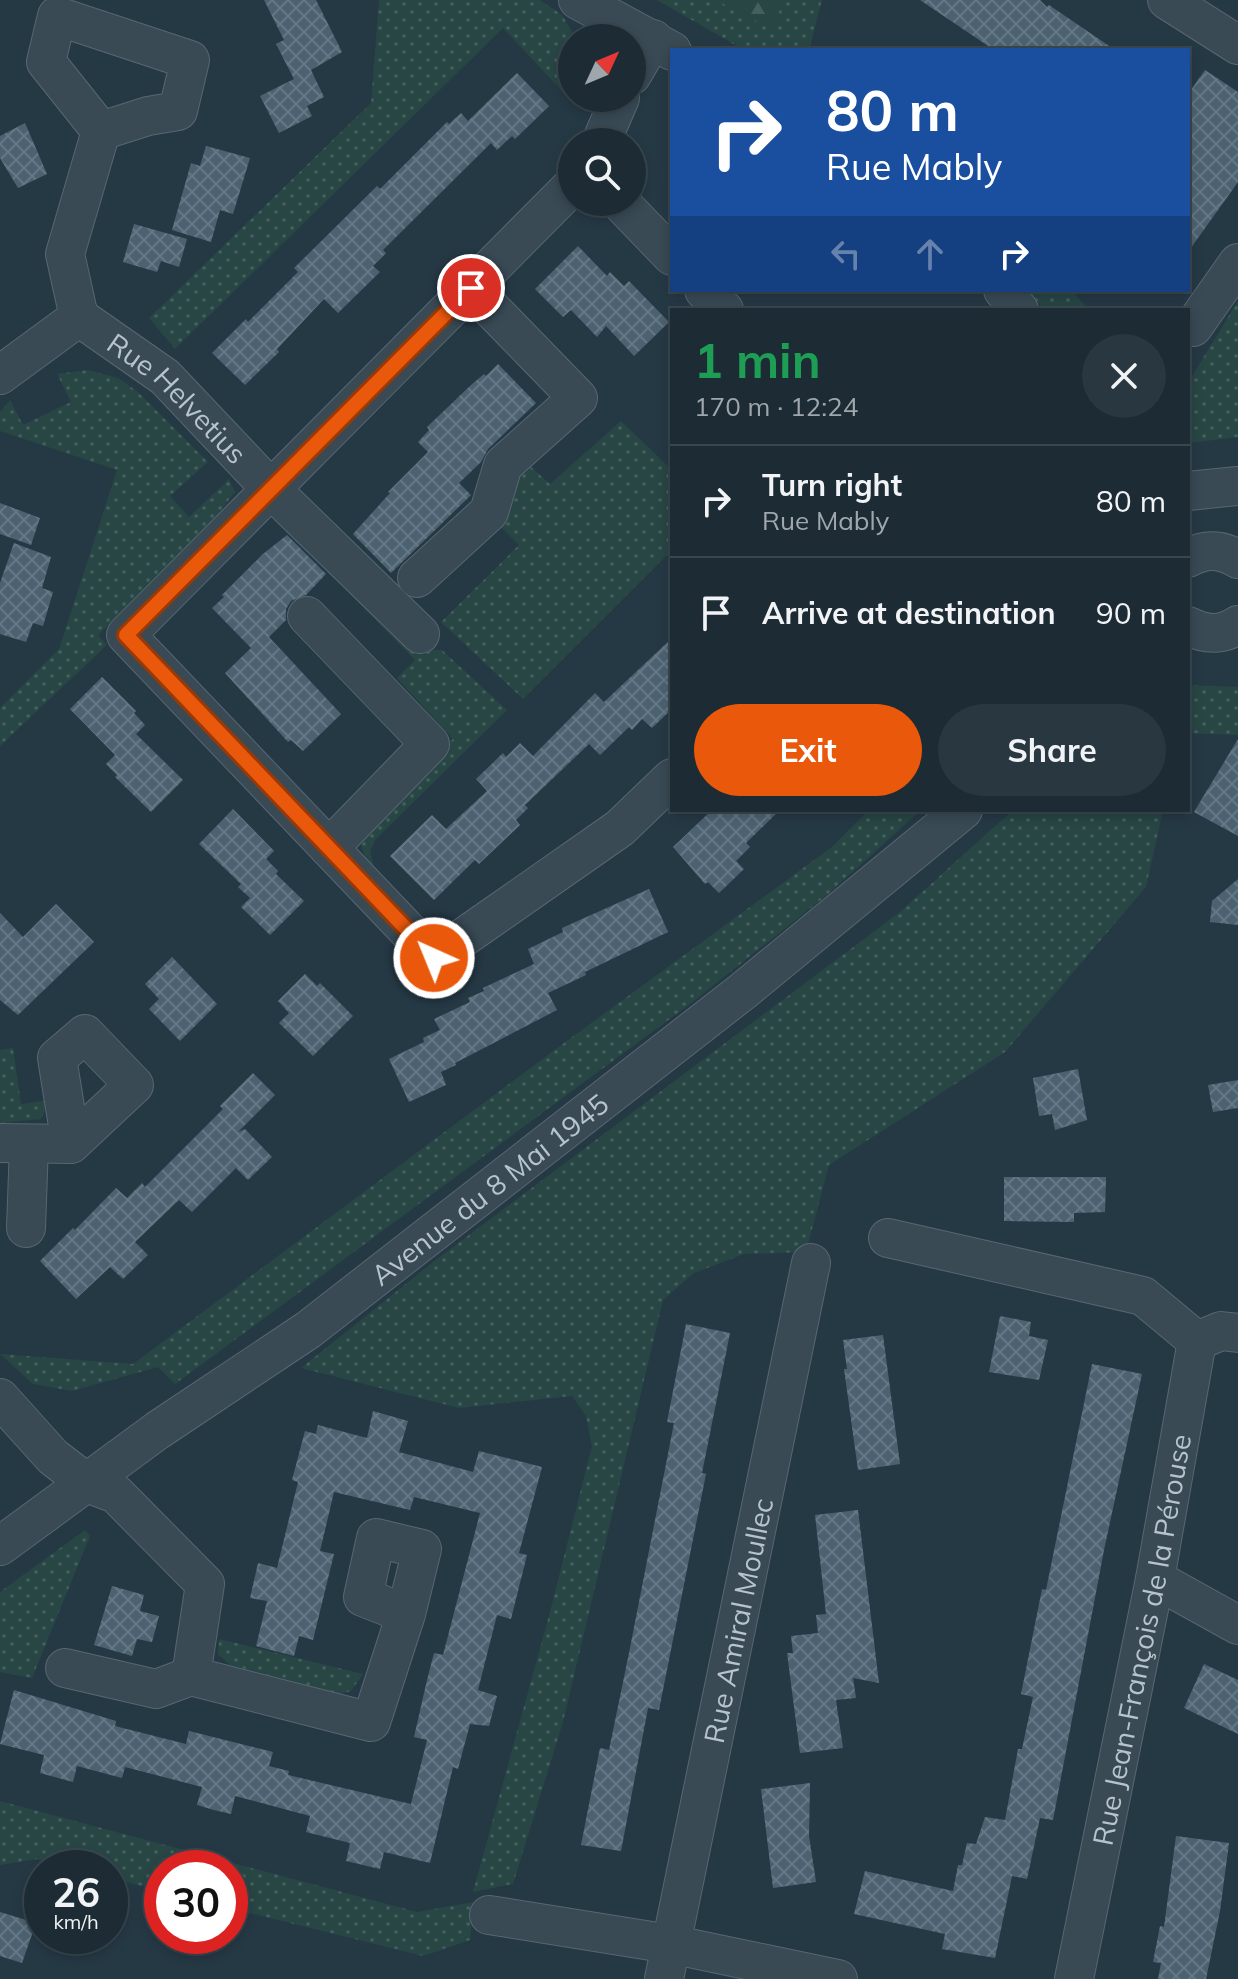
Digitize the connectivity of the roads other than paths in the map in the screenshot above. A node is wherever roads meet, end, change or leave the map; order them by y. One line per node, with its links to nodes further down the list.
1 (578, 0): 3 (street)
2 (1167, 0): 4 (street)
3 (663, 45): 5 (street)
4 (1238, 45)
5 (646, 61)
6 (101, 131): 16 (street)
7 (558, 200): 11 (street)
8 (633, 216): 9 (street)
9 (670, 254)
10 (1238, 263): 17 (street)
11 (471, 288): 20 (street); 22 (street)
12 (706, 292): 14 (street)
13 (1005, 292): 15 (street)
14 (722, 308)
15 (1017, 308)
16 (79, 317): 18 (street); 20 (street, Rue Helvetius)
17 (1193, 327)
18 (0, 375)
19 (1238, 486): 21 (street)
20 (271, 489): 26 (street, Rue Helvetius); 29 (street)
21 (1190, 491)
22 (417, 578)
23 (307, 616): 29 (street)
24 (1238, 625): 25 (street)
25 (1190, 627)
26 (420, 634)
27 (670, 780): 29 (street)
28 (961, 812): 38 (street, Avenue du 8 Mai 1945)
29 (329, 848)
30 (15, 1144): 31 (street); 32 (street)
31 (71, 1144)
32 (26, 1228)
33 (888, 1238): 36 (street)
34 (811, 1263): 46 (street, Rue Amiral Moullec)
35 (1238, 1333): 36 (street)
36 (1197, 1341): 40 (street, Rue Jean-François de la Pérouse)
37 (0, 1398): 38 (street)
38 (87, 1483): 39 (street, Avenue du 8 Mai 1945); 44 (street)
39 (0, 1546)
40 (1155, 1579): 42 (street); 48 (street, Rue Jean-François de la Pérouse)
41 (406, 1614): 44 (street)
42 (1238, 1625)
43 (65, 1668): 44 (street)
44 (191, 1676)
45 (489, 1915): 46 (street)
46 (667, 1961): 47 (street)
47 (838, 1979)
48 (1074, 1979)

